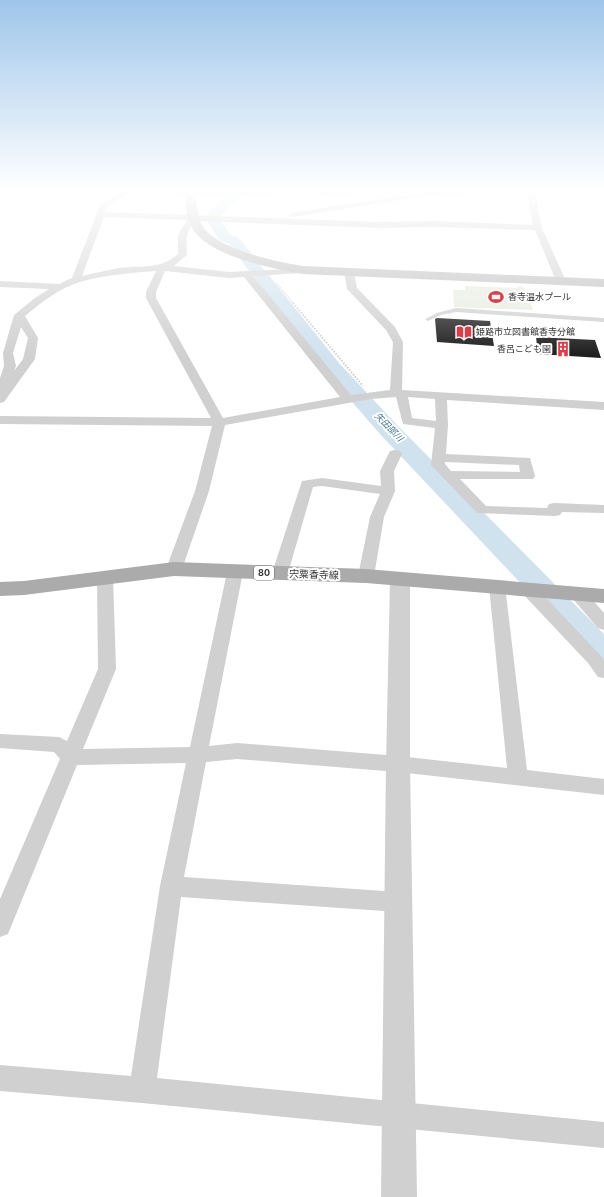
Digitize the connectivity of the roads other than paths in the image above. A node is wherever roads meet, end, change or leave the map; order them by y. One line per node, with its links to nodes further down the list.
1 (88, 248): 9 (street)
2 (183, 248): 5 (street)
3 (225, 248): 6 (main road)
4 (547, 248): 10 (street)
5 (162, 268): 8 (street); 9 (street); 24 (street)
6 (303, 270): 7 (main road); 8 (street)
7 (349, 272): 10 (main road); 18 (street)
8 (247, 275): 21 (street)
9 (76, 280): 13 (street)
10 (561, 281): 11 (main road)
11 (604, 283)
12 (0, 284): 13 (street)
13 (60, 287): 14 (street)
14 (19, 315): 17 (street); 20 (street)
15 (428, 319): 16 (lane)
16 (604, 320)
17 (0, 386)
18 (399, 394): 19 (street); 21 (street); 25 (street)
19 (441, 396): 22 (street); 25 (street)
20 (0, 399)
21 (348, 399): 24 (street)
22 (604, 406)
23 (0, 420): 24 (street)
24 (219, 422): 31 (street)
25 (442, 425): 27 (street)
26 (395, 454): 29 (street)
27 (440, 458): 28 (street); 28 (street)
28 (448, 475): 30 (street)
29 (388, 491): 33 (street); 34 (street)
30 (604, 510)
31 (174, 569): 32 (main road, 宍粟香寺線 / 80); 35 (main road, 宍粟香寺線 / 80)
32 (234, 572): 33 (main road, 宍粟香寺線 / 80); 45 (street)
33 (280, 573): 34 (main road, 宍粟香寺線 / 80)
34 (366, 576): 36 (main road, 宍粟香寺線 / 80)
35 (105, 577): 38 (main road, 宍粟香寺線 / 80); 46 (street)
36 (400, 580): 37 (main road, 宍粟香寺線 / 80); 47 (street)
37 (497, 586): 39 (main road, 宍粟香寺線 / 80); 48 (street)
38 (0, 589)
39 (528, 590): 40 (main road, 宍粟香寺線 / 80); 43 (street)
40 (572, 594): 41 (main road, 宍粟香寺線 / 80); 42 (street)
41 (604, 596)
42 (604, 624)
43 (604, 672)
44 (0, 741): 46 (street)
45 (198, 755): 46 (street); 47 (street); 50 (street)
46 (70, 757): 52 (street)
47 (398, 764): 48 (street); 51 (street)
48 (518, 777): 49 (street)
49 (604, 788)
50 (171, 886): 51 (street); 54 (street)
51 (398, 902): 55 (street)
52 (0, 926)
53 (0, 1078): 54 (street)
54 (142, 1090): 55 (street)
55 (399, 1116): 56 (street); 57 (street)
56 (604, 1135)
57 (399, 1197)

